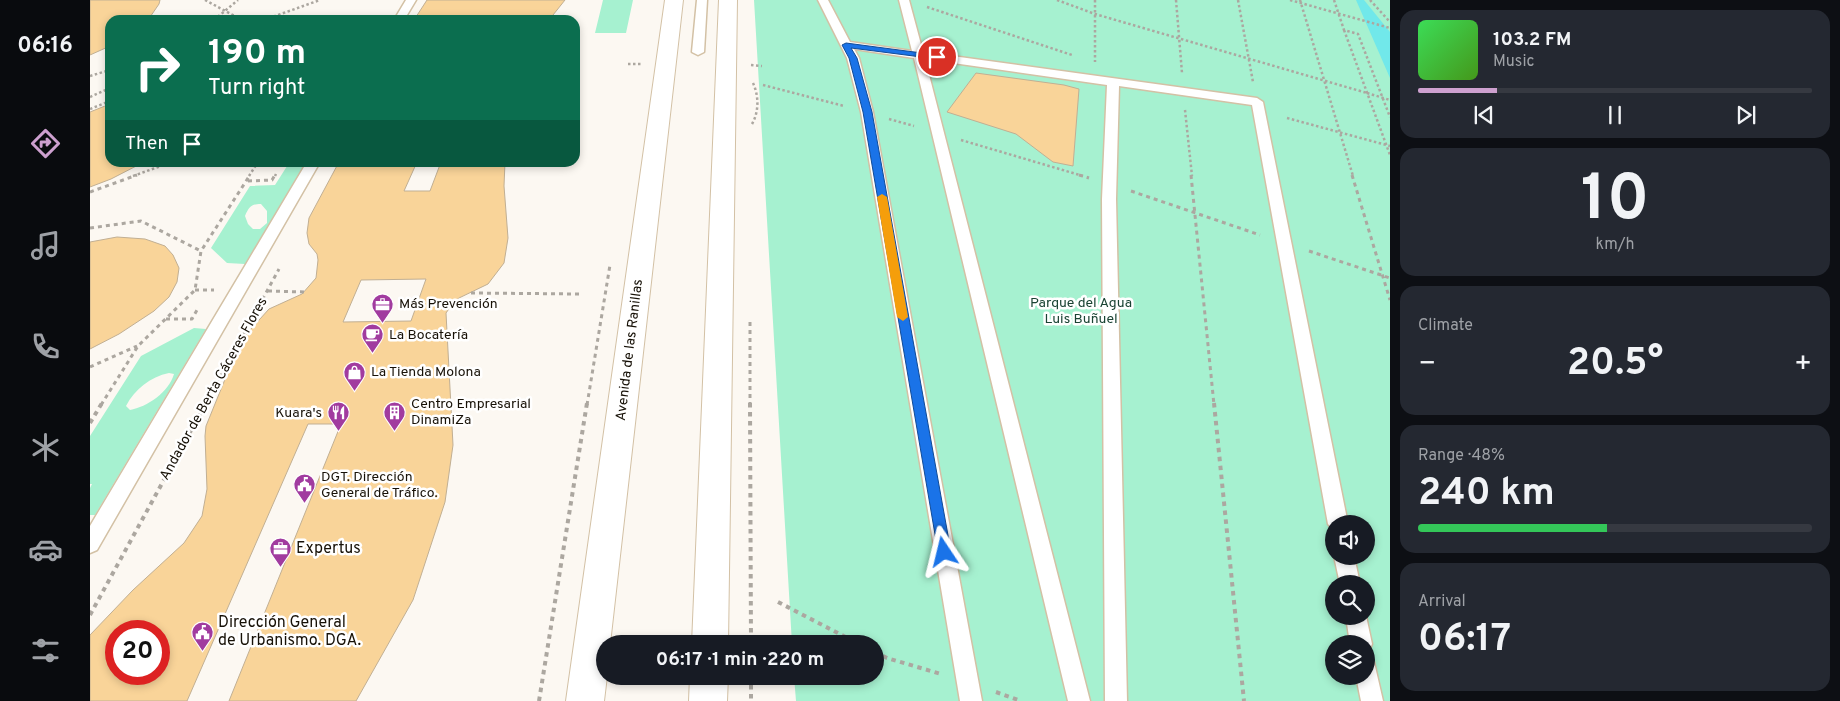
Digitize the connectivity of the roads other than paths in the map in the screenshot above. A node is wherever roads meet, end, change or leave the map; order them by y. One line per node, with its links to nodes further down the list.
1 (411, 0): 7 (lane)
2 (674, 0): 18 (main road, Avenida de las Ranillas)
3 (702, 0): 9 (lane)
4 (728, 0): 15 (main road)
5 (823, 0): 8 (lane)
6 (904, 0): 10 (lane)
7 (403, 15)
8 (846, 45): 10 (lane); 20 (lane)
9 (698, 52)
10 (917, 54): 11 (lane); 21 (lane)
11 (1113, 82): 13 (lane); 22 (lane)
12 (311, 167): 14 (lane, Andador de Berta Cáceres Flores)
13 (1336, 515)
14 (90, 544)
15 (710, 635)
16 (709, 685): 19 (main road)
17 (1369, 685): 23 (lane)
18 (585, 701)
19 (708, 701)
20 (971, 701)
21 (1079, 701)
22 (1116, 701)
23 (1372, 701)

